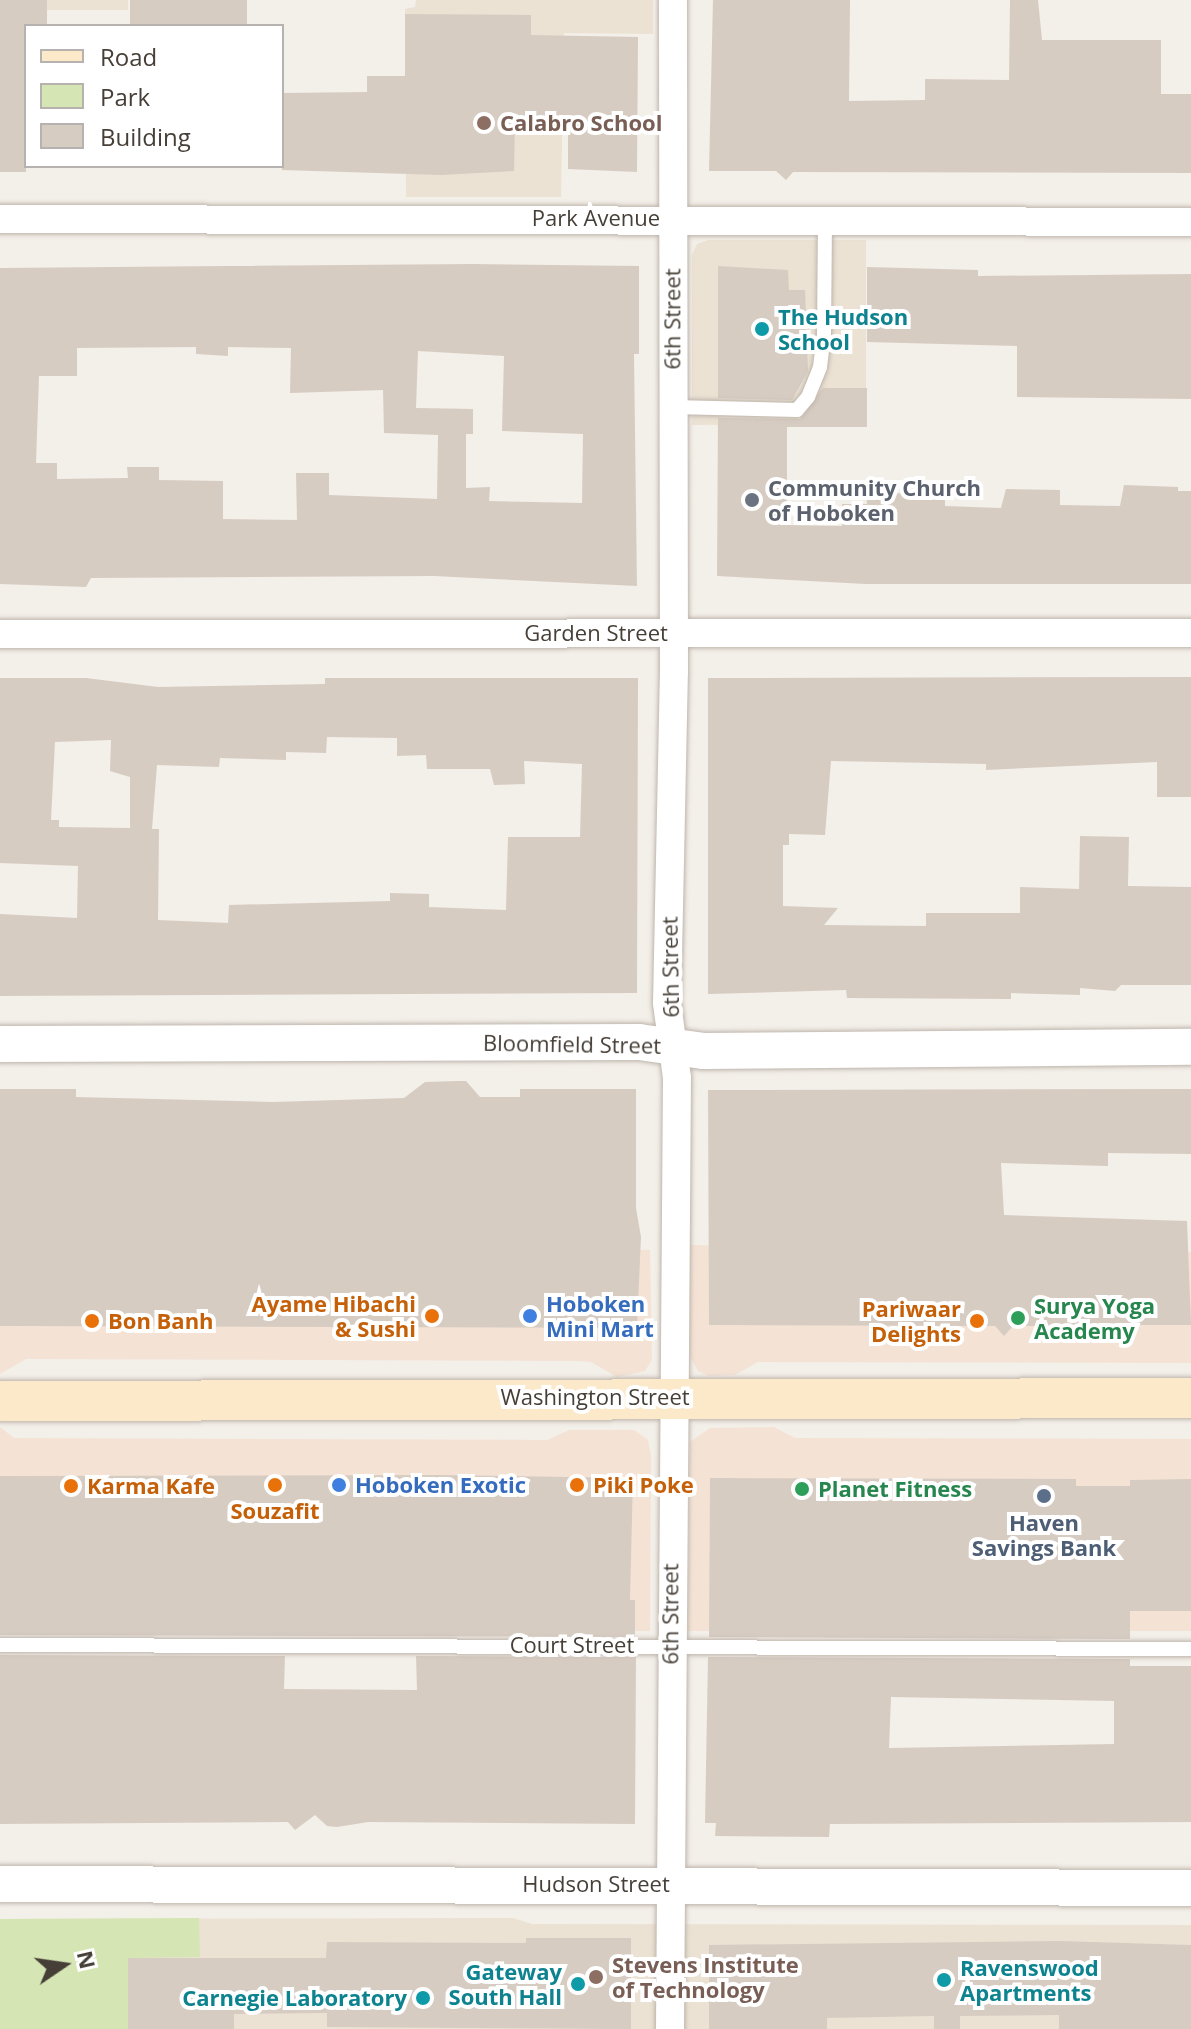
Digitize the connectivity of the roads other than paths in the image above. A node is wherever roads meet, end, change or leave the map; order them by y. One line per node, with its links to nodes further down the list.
1 (673, 0): 2 (street, 6th Street)
2 (671, 217): 3 (street, Park Avenue); 4 (street, Park Avenue); 6 (street, 6th Street)
3 (0, 219)
4 (825, 219): 5 (street, Park Avenue); 6 (lane)
5 (1191, 222)
6 (673, 407): 7 (street, 6th Street)
7 (674, 633): 8 (street, Garden Street); 9 (street, Garden Street); 11 (street, 6th Street)
8 (1191, 633)
9 (0, 634)
10 (0, 1044): 11 (street, Bloomfield Street)
11 (673, 1046): 12 (street, Bloomfield Street); 13 (street, 6th Street)
12 (1191, 1047)
13 (672, 1397): 14 (main road, Washington Street); 15 (main road, Washington Street); 17 (street, 6th Street)
14 (1191, 1398)
15 (0, 1401)
16 (0, 1645): 17 (lane, Court Street)
17 (669, 1645): 18 (lane, Court Street); 20 (street, 6th Street)
18 (1191, 1649)
19 (0, 1884): 20 (street, Hudson Street)
20 (672, 1884): 21 (street, Hudson Street); 22 (street, 6th Street)
21 (1191, 1888)
22 (670, 2029)

